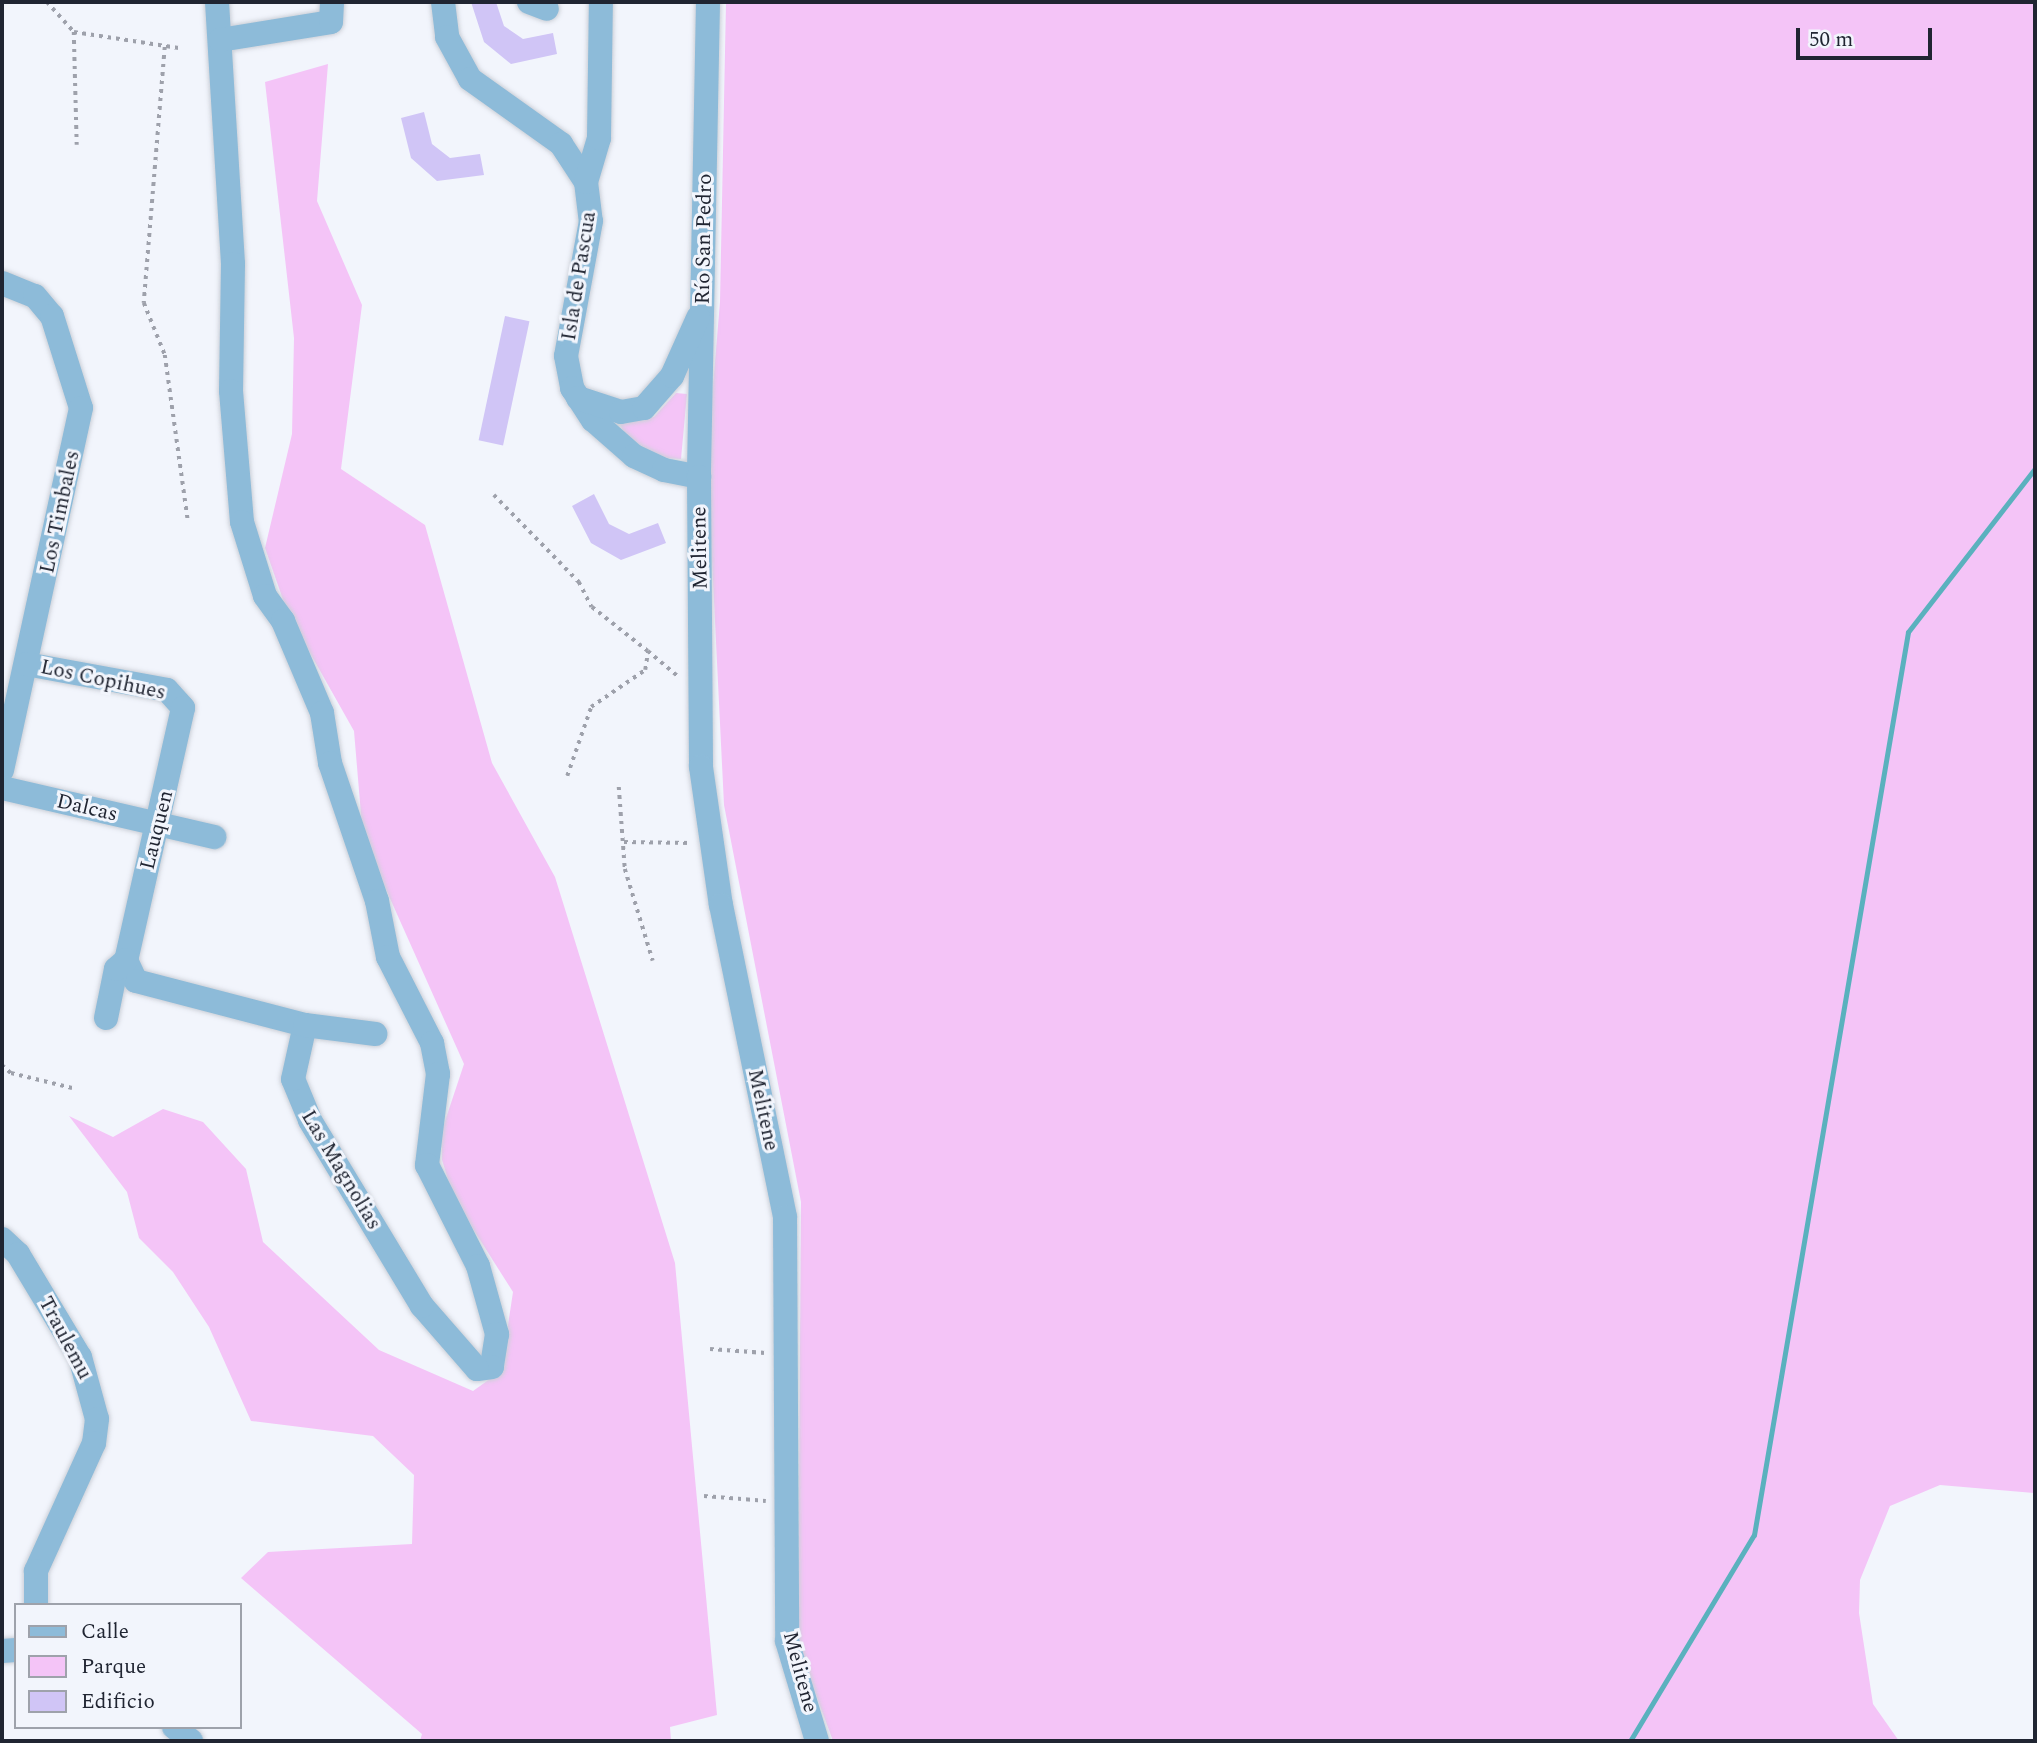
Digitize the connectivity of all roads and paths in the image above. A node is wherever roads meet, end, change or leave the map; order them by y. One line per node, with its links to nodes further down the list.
1 (47, 2): 7 (path)
2 (217, 2): 8 (street)
3 (332, 2): 8 (street)
4 (443, 2): 12 (street, Isla de Pascua)
5 (601, 2): 12 (street)
6 (708, 2): 14 (street, Río San Pedro)
7 (74, 32): 9 (path); 11 (path)
8 (220, 40): 34 (street, Las Magnolias)
9 (165, 47): 10 (path); 18 (path)
10 (179, 48)
11 (77, 145)
12 (586, 182): 15 (street, Isla de Pascua)
13 (2, 284): 20 (street, Los Timbales)
14 (702, 307): 15 (street); 16 (street, Río San Pedro)
15 (578, 398): 16 (street, Isla de Pascua)
16 (699, 477): 21 (street, Melitene)
17 (494, 495): 19 (path)
18 (188, 520)
19 (648, 651): 21 (path); 24 (path)
20 (26, 664): 22 (street, Los Copihues); 23 (street, Los Timbales)
21 (703, 684): 30 (street, Melitene)
22 (179, 699): 27 (street, Lauquen)
23 (2, 771)
24 (567, 776)
25 (619, 787): 29 (path)
26 (2, 788): 27 (street, Dalcas)
27 (159, 825): 28 (street, Dalcas); 31 (street, Lauquen)
28 (214, 837)
29 (624, 842): 30 (path); 32 (path)
30 (712, 843): 40 (street, Melitene)
31 (126, 960): 33 (street, Lauquen); 34 (street)
32 (653, 961)
33 (106, 1018)
34 (305, 1025): 35 (street)
35 (375, 1034)
36 (2, 1065): 37 (path)
37 (72, 1088)
38 (2, 1239): 43 (street, Traulemu)
39 (710, 1349): 40 (path)
40 (785, 1355): 42 (street, Melitene)
41 (704, 1496): 42 (path)
42 (786, 1503): 46 (street, Melitene)
43 (36, 1603)
44 (176, 1729): 45 (street)
45 (191, 1741)
46 (817, 1741)

